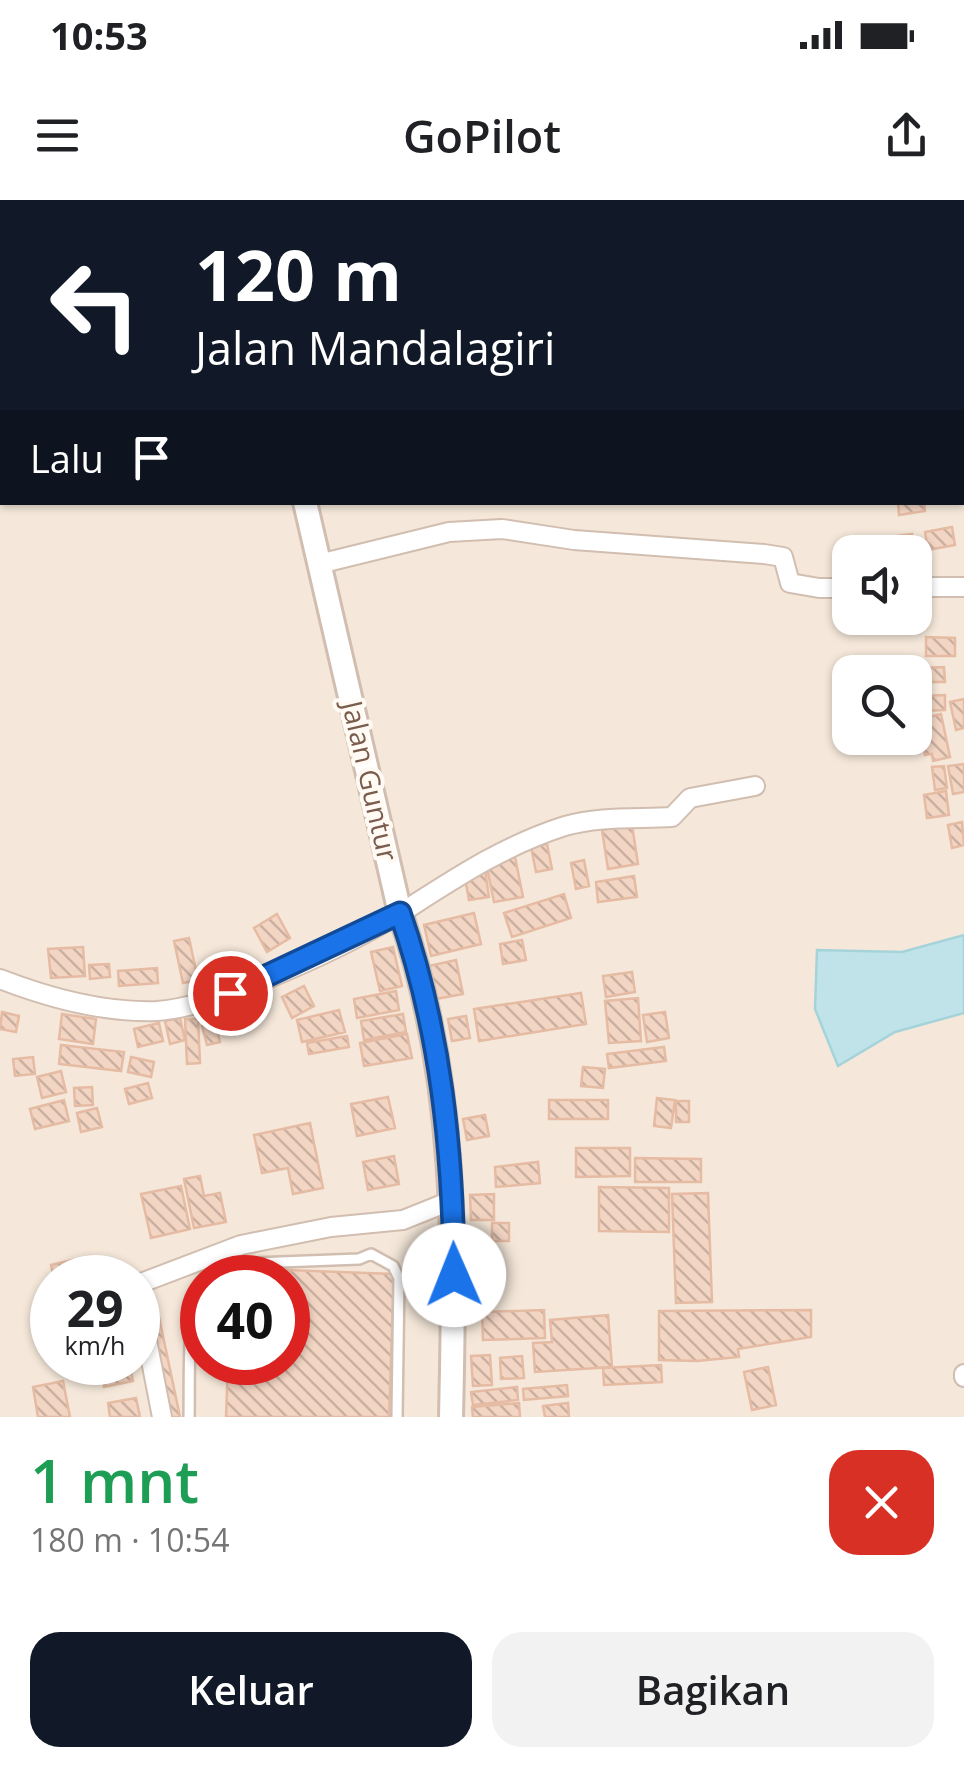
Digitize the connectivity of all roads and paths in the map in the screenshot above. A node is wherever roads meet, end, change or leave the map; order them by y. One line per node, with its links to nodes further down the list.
1 (306, 505): 2 (street, Jalan Guntur)
2 (320, 564): 5 (street); 7 (street, Jalan Guntur)
3 (932, 587): 4 (street)
4 (964, 587)
5 (832, 588)
6 (754, 786): 7 (street)
7 (400, 913): 8 (street); 9 (street, Jalan Guntur)
8 (0, 979)
9 (453, 1200): 12 (street); 15 (street, Jalan Guntur)
10 (310, 1262): 14 (lane)
11 (190, 1385): 13 (lane)
12 (162, 1417)
13 (189, 1417)
14 (397, 1417)
15 (451, 1417)

